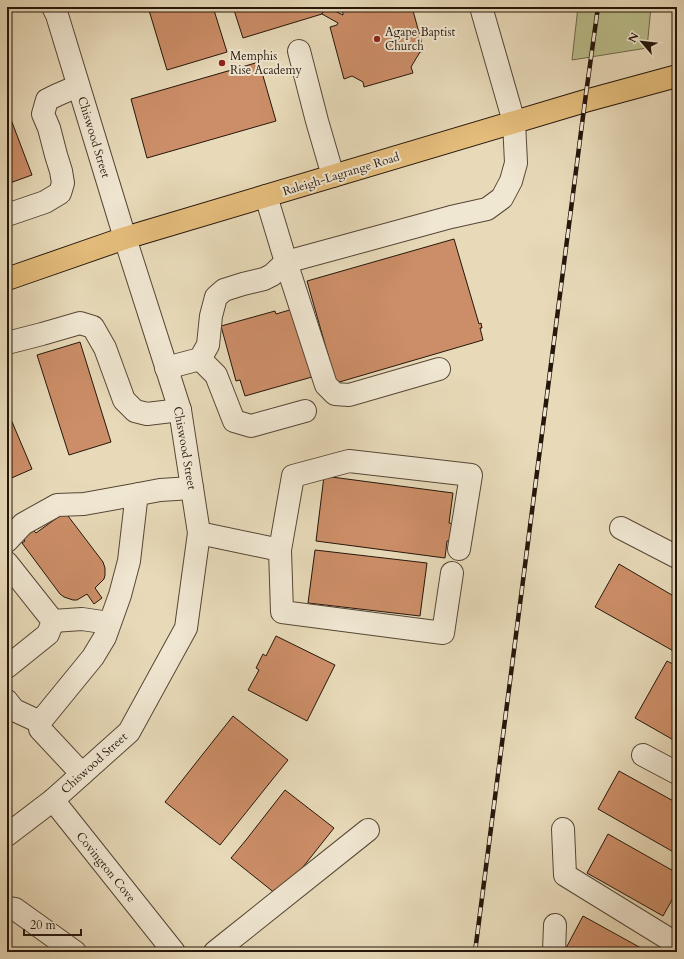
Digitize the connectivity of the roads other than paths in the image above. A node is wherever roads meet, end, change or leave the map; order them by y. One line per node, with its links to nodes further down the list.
1 (53, 7): 5 (street, Chiswood Street)
2 (481, 7): 6 (street)
3 (299, 51): 7 (street)
4 (677, 76): 6 (main road, Raleigh-Lagrange Road)
5 (78, 86): 9 (street); 10 (street, Chiswood Street)
6 (514, 122): 7 (main road, Raleigh-Lagrange Road); 11 (street)
7 (333, 176): 8 (main road, Raleigh-Lagrange Road)
8 (266, 196): 10 (main road, Raleigh-Lagrange Road); 11 (street)
9 (7, 215)
10 (124, 238): 12 (main road, Raleigh-Lagrange Road); 15 (street, Chiswood Street)
11 (286, 262): 14 (street); 16 (street)
12 (7, 279)
13 (7, 343): 17 (street)
14 (200, 359): 15 (street); 18 (street)
15 (166, 368): 17 (street, Chiswood Street)
16 (439, 369)
17 (180, 410): 19 (street, Chiswood Street)
18 (305, 411)
19 (192, 488): 20 (street); 22 (street, Chiswood Street)
20 (139, 494): 23 (street); 30 (street)
21 (621, 528): 26 (street)
22 (199, 533): 24 (street); 36 (street, Chiswood Street)
23 (7, 541)
24 (280, 550): 25 (street); 28 (street)
25 (459, 550)
26 (677, 557)
27 (7, 563): 29 (street)
28 (452, 573)
29 (53, 621): 30 (street); 31 (street)
30 (109, 623): 33 (street)
31 (7, 668)
32 (7, 701): 33 (street)
33 (40, 722): 36 (street)
34 (644, 755): 35 (street)
35 (677, 773)
36 (82, 774): 37 (street, Chiswood Street)
37 (53, 800): 40 (street, Chiswood Street); 45 (street, Covington Cove)
38 (368, 830): 46 (street)
39 (563, 830): 43 (street)
40 (7, 835)
41 (7, 908): 44 (street)
42 (555, 925): 47 (street)
43 (673, 946)
44 (74, 952)
45 (174, 952)
46 (215, 952)
47 (554, 952)

